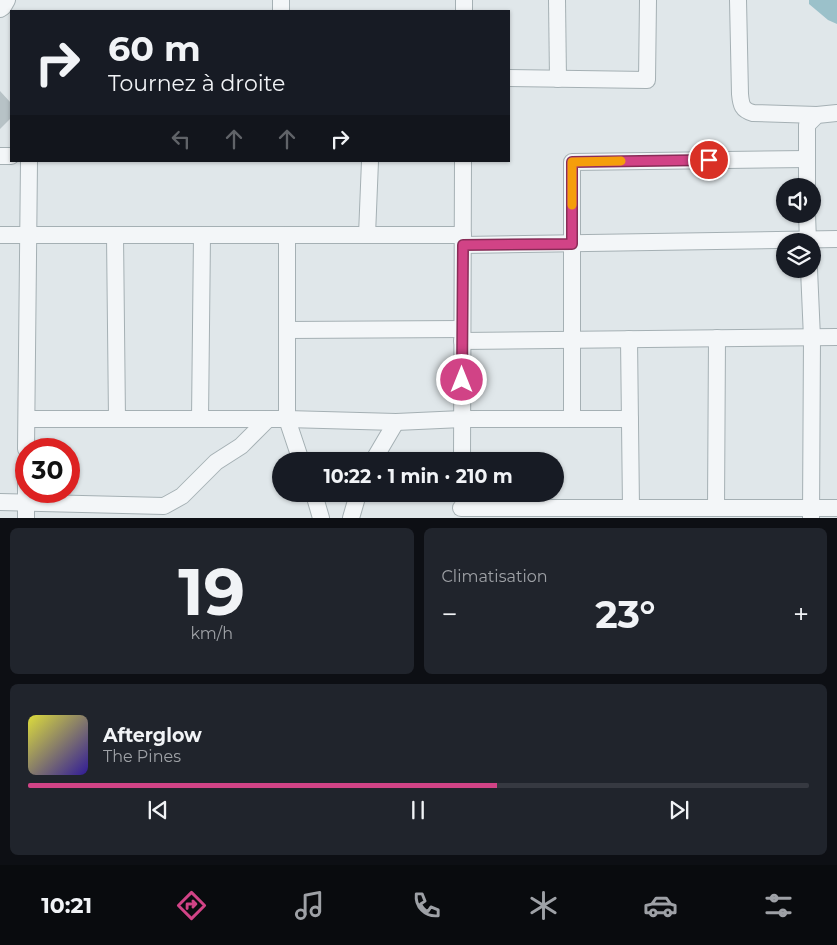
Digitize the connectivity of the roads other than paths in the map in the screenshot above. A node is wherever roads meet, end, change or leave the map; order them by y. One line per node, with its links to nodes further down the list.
1 (7, 0): 5 (street)
2 (557, 0): 7 (street)
3 (648, 0): 7 (street)
4 (738, 0): 9 (street)
5 (0, 10)
6 (510, 78): 7 (street)
7 (558, 79)
8 (837, 114): 9 (street)
9 (816, 115): 10 (street)
10 (807, 159): 14 (street); 25 (street)
11 (29, 162): 16 (street)
12 (370, 162): 20 (street)
13 (463, 162): 22 (street)
14 (807, 178)
15 (0, 235): 16 (street)
16 (28, 235): 17 (street); 34 (street)
17 (115, 235): 18 (street); 35 (street)
18 (202, 235): 19 (street); 36 (street)
19 (287, 235): 20 (street); 27 (street)
20 (367, 235): 22 (street)
21 (837, 239): 23 (street)
22 (463, 240): 25 (street); 28 (street)
23 (821, 240)
24 (776, 241): 25 (street)
25 (572, 244): 33 (street)
26 (809, 278): 31 (street)
27 (287, 330): 28 (street); 38 (street)
28 (462, 335): 33 (street); 39 (street)
29 (837, 337): 31 (street)
30 (717, 338): 31 (street); 32 (street); 51 (street)
31 (812, 338): 56 (street)
32 (629, 339): 33 (street); 41 (street)
33 (572, 340): 40 (street)
34 (27, 419): 35 (street); 43 (street)
35 (117, 419): 36 (street)
36 (200, 419): 37 (street)
37 (268, 419): 38 (street); 53 (street)
38 (287, 419): 42 (street); 44 (street)
39 (462, 419): 40 (street); 42 (street); 46 (street)
40 (572, 419): 41 (street)
41 (630, 419): 54 (street)
42 (396, 422): 45 (street)
43 (26, 438)
44 (299, 452)
45 (378, 452)
46 (462, 452)
47 (0, 502): 53 (street)
48 (316, 502): 57 (street)
49 (356, 502): 58 (street)
50 (461, 506): 55 (street)
51 (716, 508): 54 (street); 56 (street)
52 (837, 508): 56 (street)
53 (26, 510)
54 (640, 511): 55 (street)
55 (562, 513)
56 (811, 513)
57 (321, 518)
58 (351, 518)

